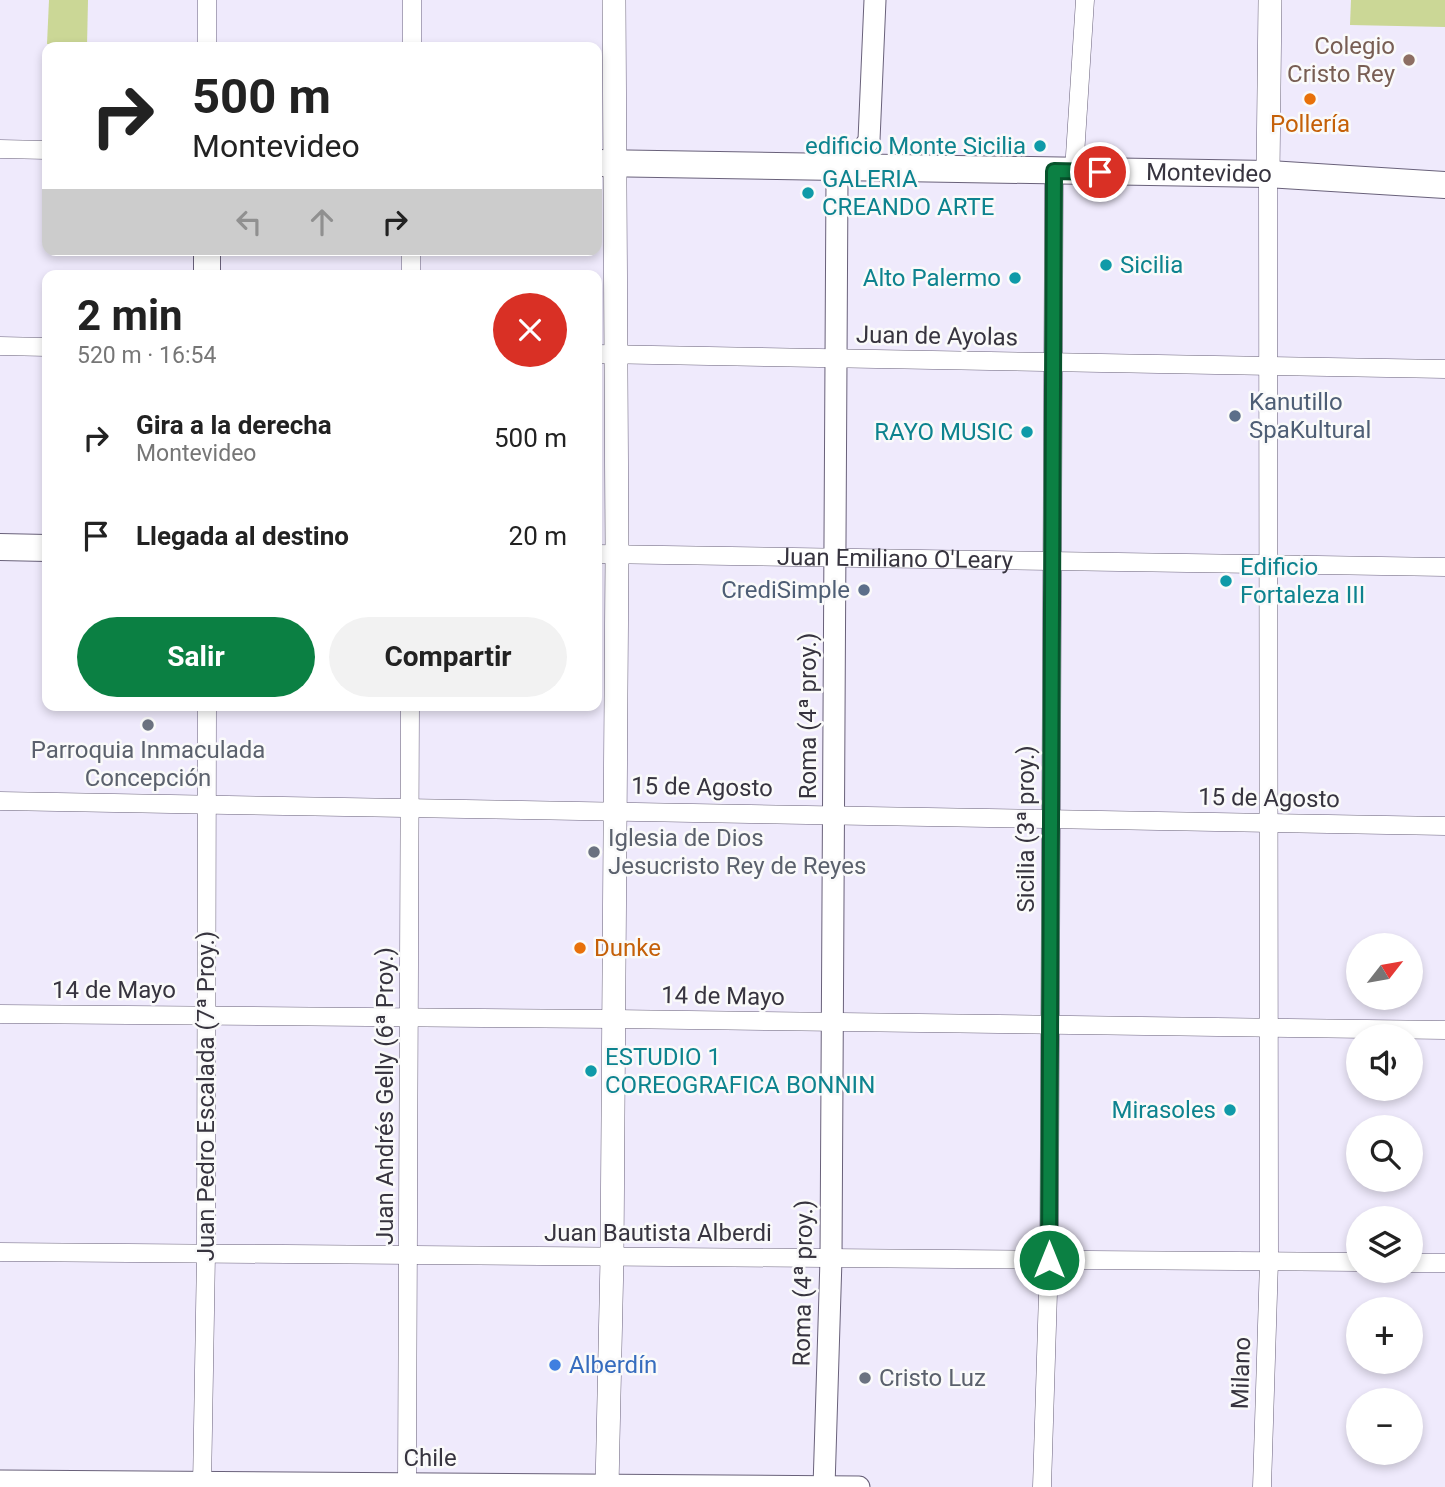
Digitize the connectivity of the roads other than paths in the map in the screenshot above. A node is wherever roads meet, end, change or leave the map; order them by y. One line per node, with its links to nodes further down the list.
1 (207, 0): 7 (street)
2 (412, 0): 8 (street)
3 (614, 0): 11 (main road)
4 (875, 0): 12 (street, Roma (4ª proy.))
5 (1085, 0): 13 (street, Sicilia (3ª proy.))
6 (1270, 0): 14 (main road)
7 (207, 42)
8 (412, 42)
9 (0, 149): 10 (street)
10 (42, 150)
11 (606, 163): 12 (main road, Montevideo); 18 (main road)
12 (852, 167): 13 (main road, Montevideo); 19 (street, Roma (4ª proy.))
13 (1064, 171): 14 (main road, Montevideo); 20 (street, Sicilia (3ª proy.))
14 (1268, 174): 15 (main road, Montevideo); 21 (street, Milano)
15 (1445, 185)
16 (0, 346): 17 (street)
17 (42, 346)
18 (606, 354): 19 (street, Juan de Ayolas); 25 (main road)
19 (836, 358): 20 (street, Juan de Ayolas); 26 (street, Roma (4ª proy.))
20 (1052, 362): 21 (street, Juan de Ayolas); 27 (street, Sicilia (3ª proy.))
21 (1268, 366): 22 (street, Juan de Ayolas); 28 (street, Milano)
22 (1445, 369)
23 (0, 547): 24 (main road)
24 (42, 548)
25 (607, 554): 26 (street, Juan Emiliano O'Leary); 35 (main road)
26 (835, 557): 27 (street, Juan Emiliano O'Leary); 36 (street, Roma (4ª proy.))
27 (1052, 561): 28 (street, Juan Emiliano O'Leary); 37 (street, Sicilia (3ª proy.))
28 (1269, 565): 29 (street, Juan Emiliano O'Leary); 38 (street, Milano)
29 (1445, 568)
30 (207, 711): 33 (street, Juan Pedro Escalada (7ª Proy.))
31 (410, 711): 34 (street, Juan Andrés Gelly (6ª Proy.))
32 (0, 801): 33 (street, 15 de Agosto)
33 (206, 804): 34 (street, 15 de Agosto); 41 (street, Juan Pedro Escalada (7ª Proy.))
34 (410, 807): 35 (street, 15 de Agosto); 42 (street, Juan Andrés Gelly (6ª Proy.))
35 (615, 810): 36 (street, 15 de Agosto); 43 (main road)
36 (833, 814): 37 (street, 15 de Agosto); 44 (street, Roma (4ª proy.))
37 (1051, 818): 38 (street, 15 de Agosto); 45 (street, Sicilia (3ª proy.))
38 (1269, 822): 39 (street, 15 de Agosto); 46 (street, Milano)
39 (1445, 825)
40 (0, 1014): 41 (street, 14 de Mayo)
41 (206, 1015): 42 (street, 14 de Mayo); 49 (street, Juan Pedro Escalada (7ª Proy.))
42 (410, 1017): 43 (street, 14 de Mayo); 50 (street, Juan Andrés Gelly (6ª Proy.))
43 (614, 1019): 44 (street, 14 de Mayo); 51 (main road)
44 (832, 1022): 45 (street, 14 de Mayo); 52 (street, Roma (4ª proy.))
45 (1050, 1024): 46 (street, 14 de Mayo); 53 (street, Sicilia (3ª proy.))
46 (1269, 1027): 47 (street, 14 de Mayo); 54 (street, Milano)
47 (1445, 1030)
48 (0, 1252): 49 (street, Juan Bautista Alberdi)
49 (206, 1254): 50 (street, Juan Bautista Alberdi); 59 (street, Juan Pedro Escalada (7ª Proy.))
50 (410, 1256): 51 (street, Juan Bautista Alberdi); 60 (street, Juan Andrés Gelly (6ª Proy.))
51 (612, 1258): 52 (street, Juan Bautista Alberdi); 61 (main road)
52 (831, 1259): 53 (street, Juan Bautista Alberdi); 62 (street, Roma (4ª proy.))
53 (1049, 1260): 54 (street, Juan Bautista Alberdi); 64 (street, Sicilia (3ª proy.))
54 (1269, 1261): 55 (street, Juan Bautista Alberdi); 65 (street, Milano)
55 (1346, 1262)
56 (1423, 1263): 57 (street)
57 (1445, 1264)
58 (0, 1481): 59 (street, Chile)
59 (202, 1484): 60 (street, Chile)
60 (407, 1485): 61 (street, Chile)
61 (607, 1486): 62 (street, Chile)
62 (824, 1487): 63 (street, Chile)
63 (859, 1487)
64 (1042, 1487)
65 (1262, 1487)

